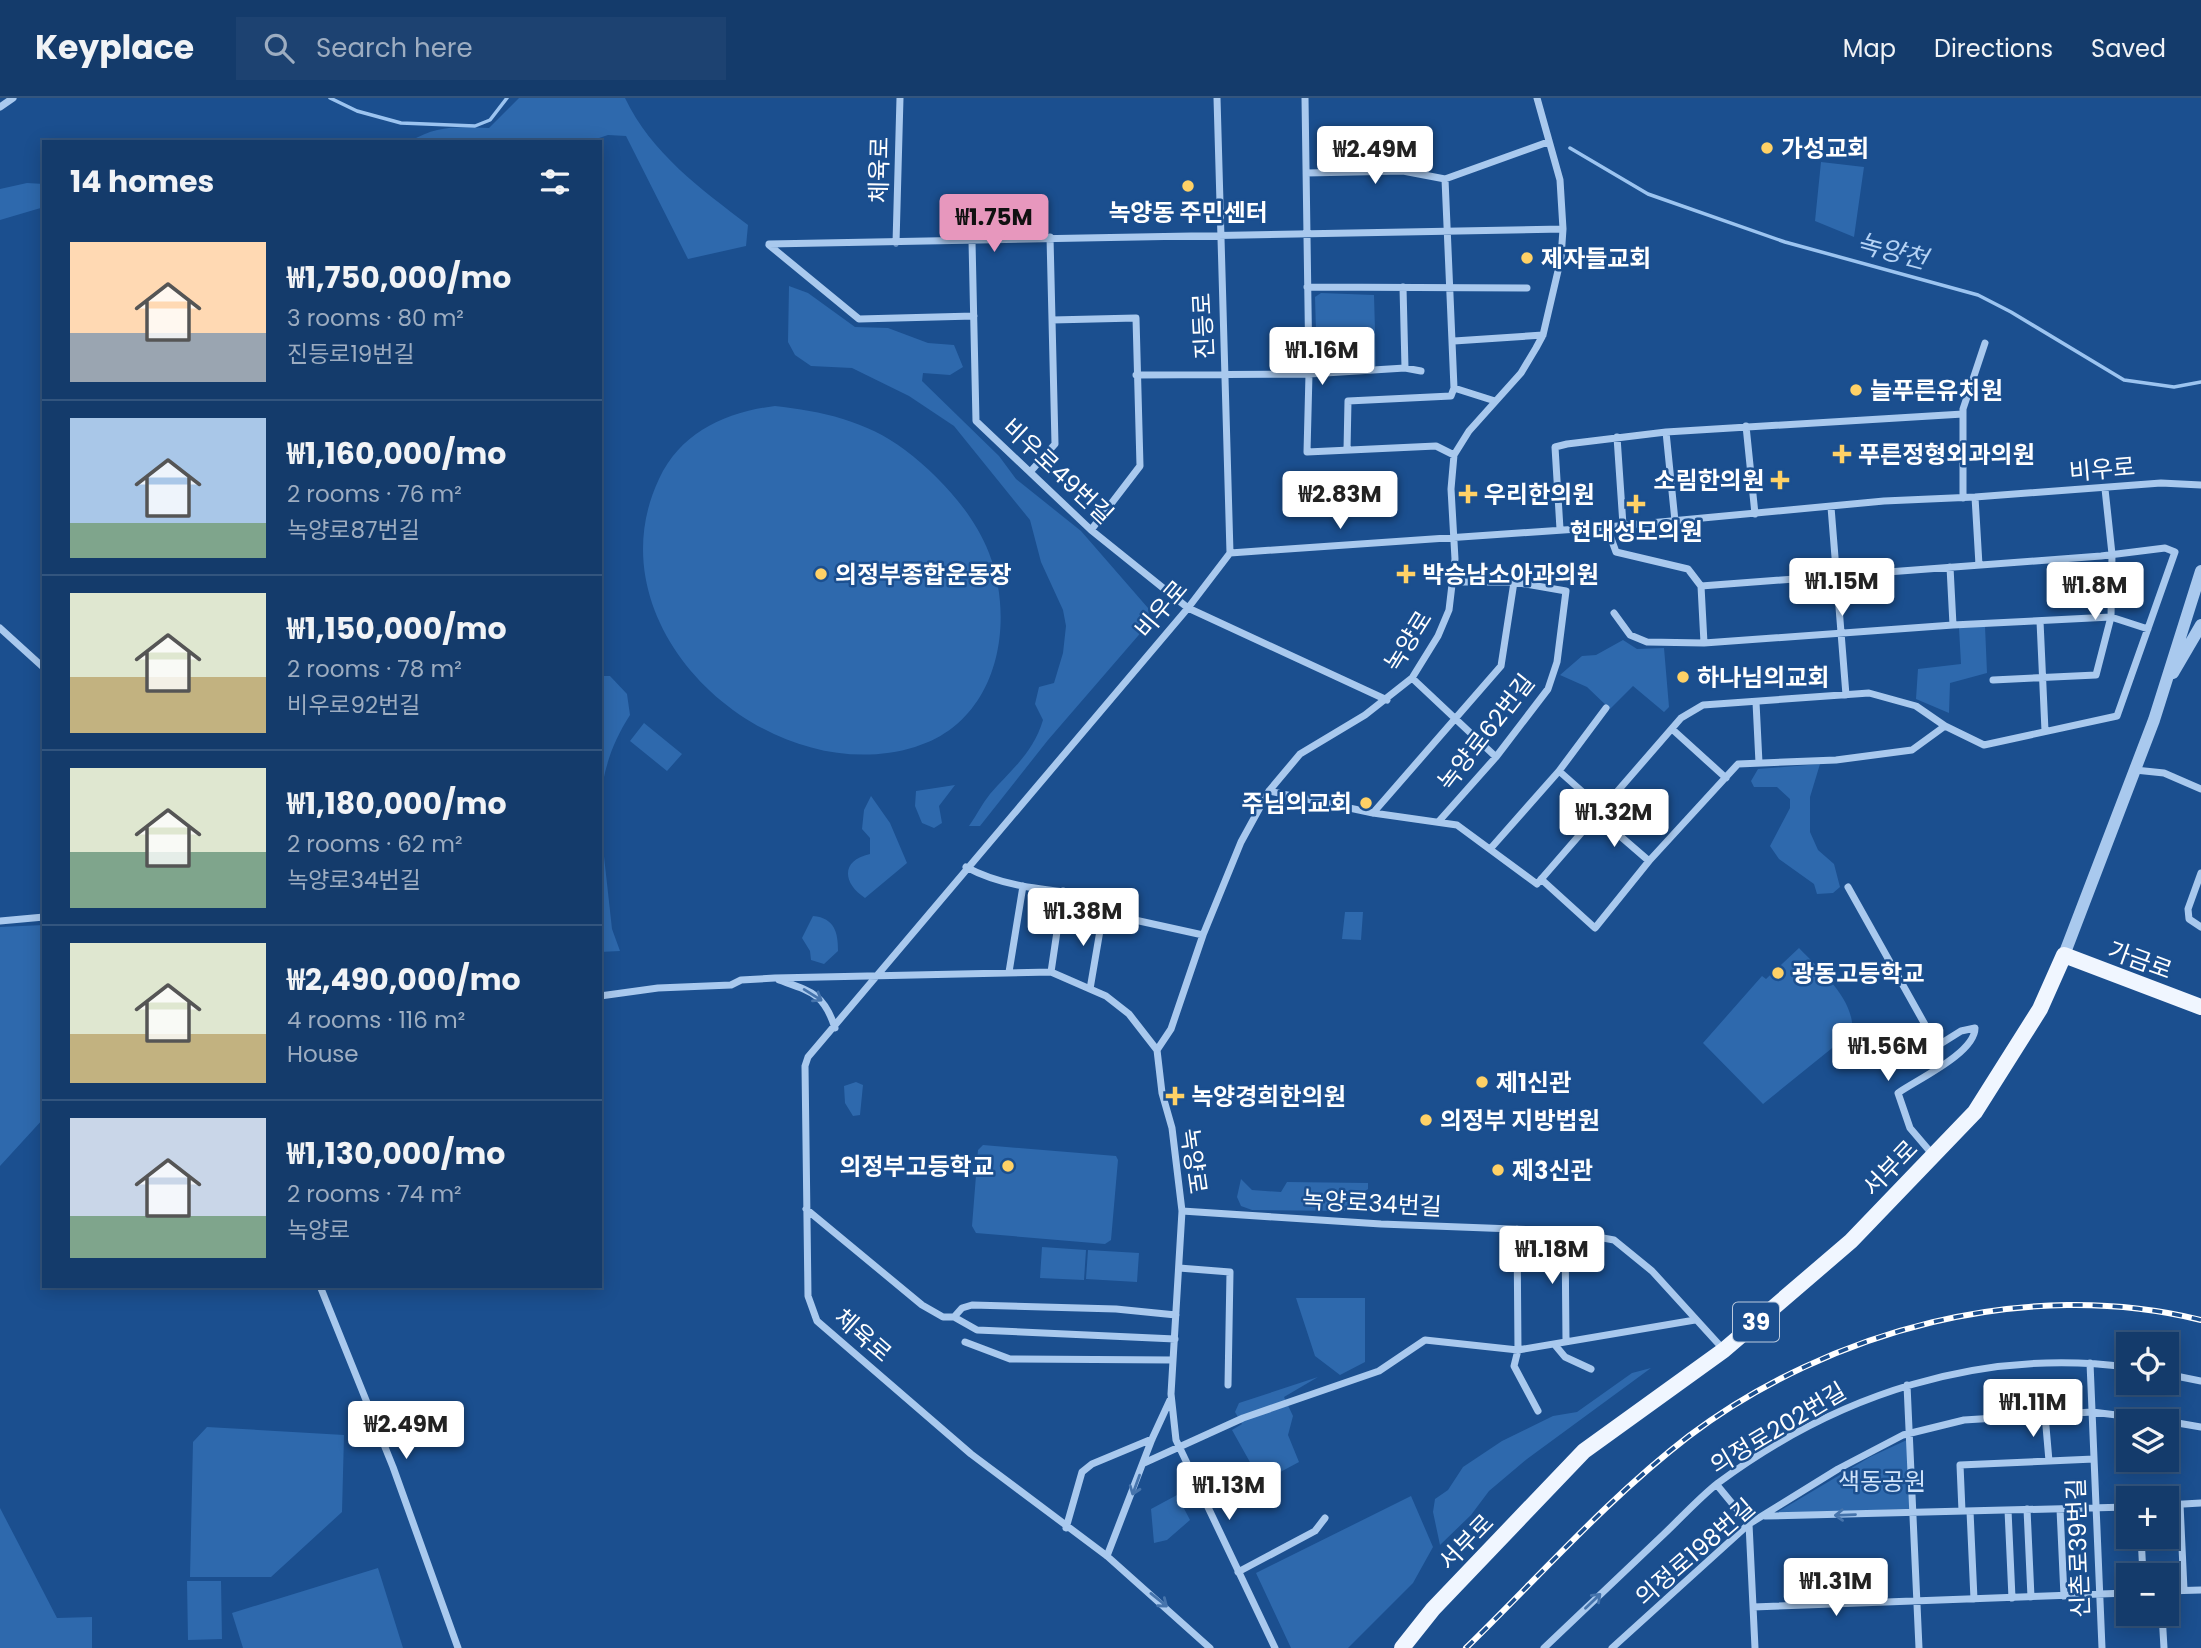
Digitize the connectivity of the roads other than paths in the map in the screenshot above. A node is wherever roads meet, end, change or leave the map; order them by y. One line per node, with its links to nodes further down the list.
1 (13, 98): 6 (street)
2 (900, 98): 16 (street, 체육로)
3 (1217, 98): 12 (street, 진등로)
4 (1305, 98): 8 (street)
5 (1537, 98): 7 (street, 녹양로)
6 (0, 107)
7 (1548, 142): 9 (street); 10 (street, 녹양로)
8 (1306, 173): 9 (street); 13 (street)
9 (1445, 179): 11 (street)
10 (1563, 229): 11 (street); 23 (street, 녹양로)
11 (1446, 233): 13 (street); 19 (street)
12 (1219, 235): 13 (street); 14 (street); 28 (street, 진등로)
13 (1306, 235): 17 (street)
14 (1051, 237): 15 (street); 22 (street)
15 (972, 241): 16 (street); 21 (street, 비우로49번길)
16 (896, 243): 21 (street)
17 (1307, 287): 18 (street); 29 (street)
18 (1403, 287): 19 (street); 26 (street)
19 (1450, 287): 20 (street); 24 (street)
20 (1527, 288)
21 (974, 316): 39 (street, 비우로49번길)
22 (1052, 320): 30 (street); 39 (street)
23 (1543, 335): 24 (street); 32 (street, 녹양로)
24 (1454, 341): 31 (street)
25 (1985, 343): 33 (street)
26 (1405, 368): 27 (street); 29 (street)
27 (1422, 372)
28 (1225, 373): 29 (street); 30 (street); 52 (street, 진등로)
29 (1310, 374): 37 (street)
30 (1136, 375): 50 (street)
31 (1454, 388): 32 (street); 37 (street)
32 (1495, 401): 38 (street, 녹양로)
33 (1963, 417): 34 (street); 42 (street)
34 (1746, 426): 35 (street); 45 (street)
35 (1666, 432): 36 (street); 46 (street)
36 (1617, 437): 47 (street); 49 (street)
37 (1347, 450): 38 (street)
38 (1454, 455): 51 (street, 녹양로)
39 (1031, 471): 50 (street, 비우로49번길)
40 (2201, 485): 41 (street, 비우로)
41 (2105, 489): 43 (street, 비우로); 53 (street)
42 (1963, 498): 43 (street, 비우로); 44 (street, 비우로)
43 (1975, 498): 54 (street)
44 (1831, 507): 45 (street, 비우로); 57 (street)
45 (1755, 514): 46 (street, 비우로)
46 (1675, 521): 47 (street, 비우로)
47 (1623, 525): 48 (street, 비우로)
48 (1607, 527): 49 (street, 비우로); 60 (street)
49 (1560, 529): 51 (street, 비우로)
50 (1091, 530): 61 (street, 비우로49번길)
51 (1453, 537): 52 (street, 비우로); 58 (street, 녹양로)
52 (1230, 553): 61 (street, 비우로)
53 (2112, 554): 54 (street); 63 (street); 68 (street)
54 (1979, 565): 55 (street)
55 (1950, 567): 57 (street); 65 (street)
56 (2201, 571): 75 (street, 서부로)
57 (1838, 576): 60 (street); 69 (street)
58 (1454, 582): 59 (street, 녹양로62번길); 72 (street, 녹양로)
59 (1514, 582): 80 (street, 녹양로62번길); 84 (street, 녹양로62번길)
60 (1701, 586): 70 (street)
61 (1188, 608): 77 (street, 녹양로); 96 (street, 비우로)
62 (1614, 613): 70 (street)
63 (2111, 617): 64 (street); 68 (street); 73 (street)
64 (2040, 621): 65 (street); 73 (street)
65 (1953, 625): 69 (street)
66 (2201, 625): 75 (street)
67 (0, 628): 71 (street)
68 (2148, 629): 83 (street)
69 (1841, 632): 70 (street); 76 (street)
70 (1703, 643)
71 (42, 666)
72 (1412, 678): 77 (street, 녹양로); 80 (street)
73 (2042, 679): 74 (street); 83 (street)
74 (1993, 680)
75 (2161, 694): 86 (street, 서부로)
76 (1846, 695): 78 (street); 81 (street)
77 (1387, 700): 90 (street, 녹양로)
78 (1756, 702): 82 (street); 85 (street)
79 (1606, 708): 87 (street)
80 (1454, 720): 84 (street); 91 (street, 녹양로62번길)
81 (1945, 726): 83 (street); 85 (street, 녹양로62번길)
82 (1672, 729): 88 (street); 92 (street)
83 (2045, 731)
84 (1496, 757): 93 (street, 녹양로62번길)
85 (1759, 763): 88 (street, 녹양로62번길)
86 (2135, 770): 89 (street); 107 (street, 서부로)
87 (1559, 771): 92 (street); 94 (street)
88 (1726, 778): 95 (street, 녹양로62번길)
89 (2201, 789)
90 (1269, 791): 91 (street, 녹양로62번길); 106 (street, 녹양로)
91 (1373, 813): 93 (street, 녹양로62번길)
92 (1600, 813): 95 (street); 98 (street)
93 (1440, 820): 94 (street, 녹양로62번길)
94 (1491, 848): 98 (street, 녹양로62번길)
95 (1649, 861): 98 (street, 녹양로62번길)
96 (966, 867): 99 (street); 110 (street, 비우로)
97 (2201, 873): 105 (street)
98 (1541, 879)
99 (1023, 886): 101 (street); 108 (street)
100 (1847, 887): 117 (street)
101 (1063, 891): 102 (street); 109 (street)
102 (1103, 913): 106 (street); 112 (street)
103 (42, 917): 104 (street)
104 (0, 921)
105 (2201, 927)
106 (1203, 935): 116 (street, 녹양로)
107 (2064, 956): 114 (main road, 가금로); 117 (main road, 서부로 / 39)
108 (1009, 972): 109 (street); 110 (street)
109 (1051, 972): 112 (street)
110 (875, 977): 111 (street); 115 (street, 체육로)
111 (775, 978): 113 (street); 115 (street, one-way to 115)
112 (1090, 989): 116 (street)
113 (602, 996)
114 (2201, 1007)
115 (835, 1028): 118 (street, 체육로)
116 (1157, 1050): 119 (street, 녹양로)
117 (1933, 1155): 132 (main road, 서부로 / 39)
118 (806, 1209): 125 (street); 167 (street, 체육로)
119 (1182, 1211): 120 (street, 녹양로34번길); 122 (street, 녹양로)
120 (1517, 1229): 121 (street, 녹양로34번길); 131 (street)
121 (1565, 1231): 126 (street, 녹양로34번길); 128 (street)
122 (1179, 1268): 124 (street, 녹양로); 139 (street)
123 (321, 1288): 182 (street)
124 (1176, 1315): 125 (street); 127 (street, 녹양로)
125 (954, 1317): 127 (street)
126 (1695, 1320): 128 (street); 132 (street, 녹양로34번길)
127 (1174, 1339): 133 (street, 녹양로)
128 (1566, 1341): 130 (street)
129 (965, 1342): 133 (street)
130 (1555, 1345): 131 (street); 136 (street)
131 (1518, 1350): 142 (street); 150 (street)
132 (1724, 1350): 185 (main road, 서부로 / 39)
133 (1173, 1360): 141 (street, 녹양로)
134 (2090, 1363): 135 (street, 의정로202번길); 140 (street, 의정로202번길); 143 (street, 신촌로39번길)
135 (2116, 1366)
136 (1591, 1369)
137 (2179, 1377): 138 (street)
138 (2201, 1381)
139 (1228, 1385)
140 (1907, 1385): 148 (street); 154 (street, 의정로202번길)
141 (1171, 1400): 149 (street); 150 (street, 녹양로)
142 (1538, 1411)
143 (2092, 1412): 144 (street, 의정로198번길); 145 (street, 의정로198번길); 151 (street, 신촌로39번길)
144 (2045, 1415): 148 (street, 의정로198번길); 152 (street)
145 (2116, 1415)
146 (2179, 1423): 147 (street, 의정로198번길)
147 (2201, 1427)
148 (1910, 1434): 163 (street); 164 (street, 의정로198번길)
149 (1152, 1439): 153 (street); 167 (street)
150 (1178, 1446): 153 (street); 169 (street, 녹양로)
151 (2094, 1459): 152 (street); 157 (street, 신촌로39번길)
152 (2049, 1461): 162 (street)
153 (1144, 1463): 168 (street, one-way to 168)
154 (1717, 1485): 166 (street); 186 (street, 의정로202번길, one-way to 154)
155 (2201, 1503): 156 (street)
156 (2180, 1504): 171 (street)
157 (2096, 1507): 158 (street); 159 (street); 174 (street, 신촌로39번길)
158 (2116, 1507)
159 (2060, 1508): 161 (street); 175 (street)
160 (2008, 1510): 161 (street); 162 (street); 177 (street)
161 (2027, 1510): 176 (street)
162 (1966, 1511): 163 (street); 178 (street)
163 (1913, 1513): 164 (street, one-way to 164); 179 (street)
164 (1764, 1516): 166 (street, 의정로198번길)
165 (1325, 1518): 169 (street)
166 (1749, 1524): 180 (street); 187 (street, 의정로198번길)
167 (1066, 1528): 168 (street, 체육로)
168 (1107, 1556): 183 (street, 체육로, one-way to 183)
169 (1238, 1572): 184 (street, 녹양로)
170 (2179, 1590): 171 (street)
171 (2183, 1590): 172 (street)
172 (2201, 1591)
173 (2116, 1594): 174 (street)
174 (2099, 1595): 175 (street); 190 (street, 신촌로39번길)
175 (2064, 1596): 176 (street)
176 (2031, 1597): 177 (street)
177 (2012, 1598): 178 (street)
178 (1974, 1599): 179 (street)
179 (1917, 1601): 180 (street); 189 (street)
180 (1753, 1607): 188 (street)
181 (2163, 1626): 191 (street)
182 (458, 1648)
183 (1210, 1648)
184 (1275, 1648)
185 (1402, 1648)
186 (1544, 1648)
187 (1612, 1648)
188 (1755, 1648)
189 (1919, 1648)
190 (2102, 1648)
191 (2164, 1648)

